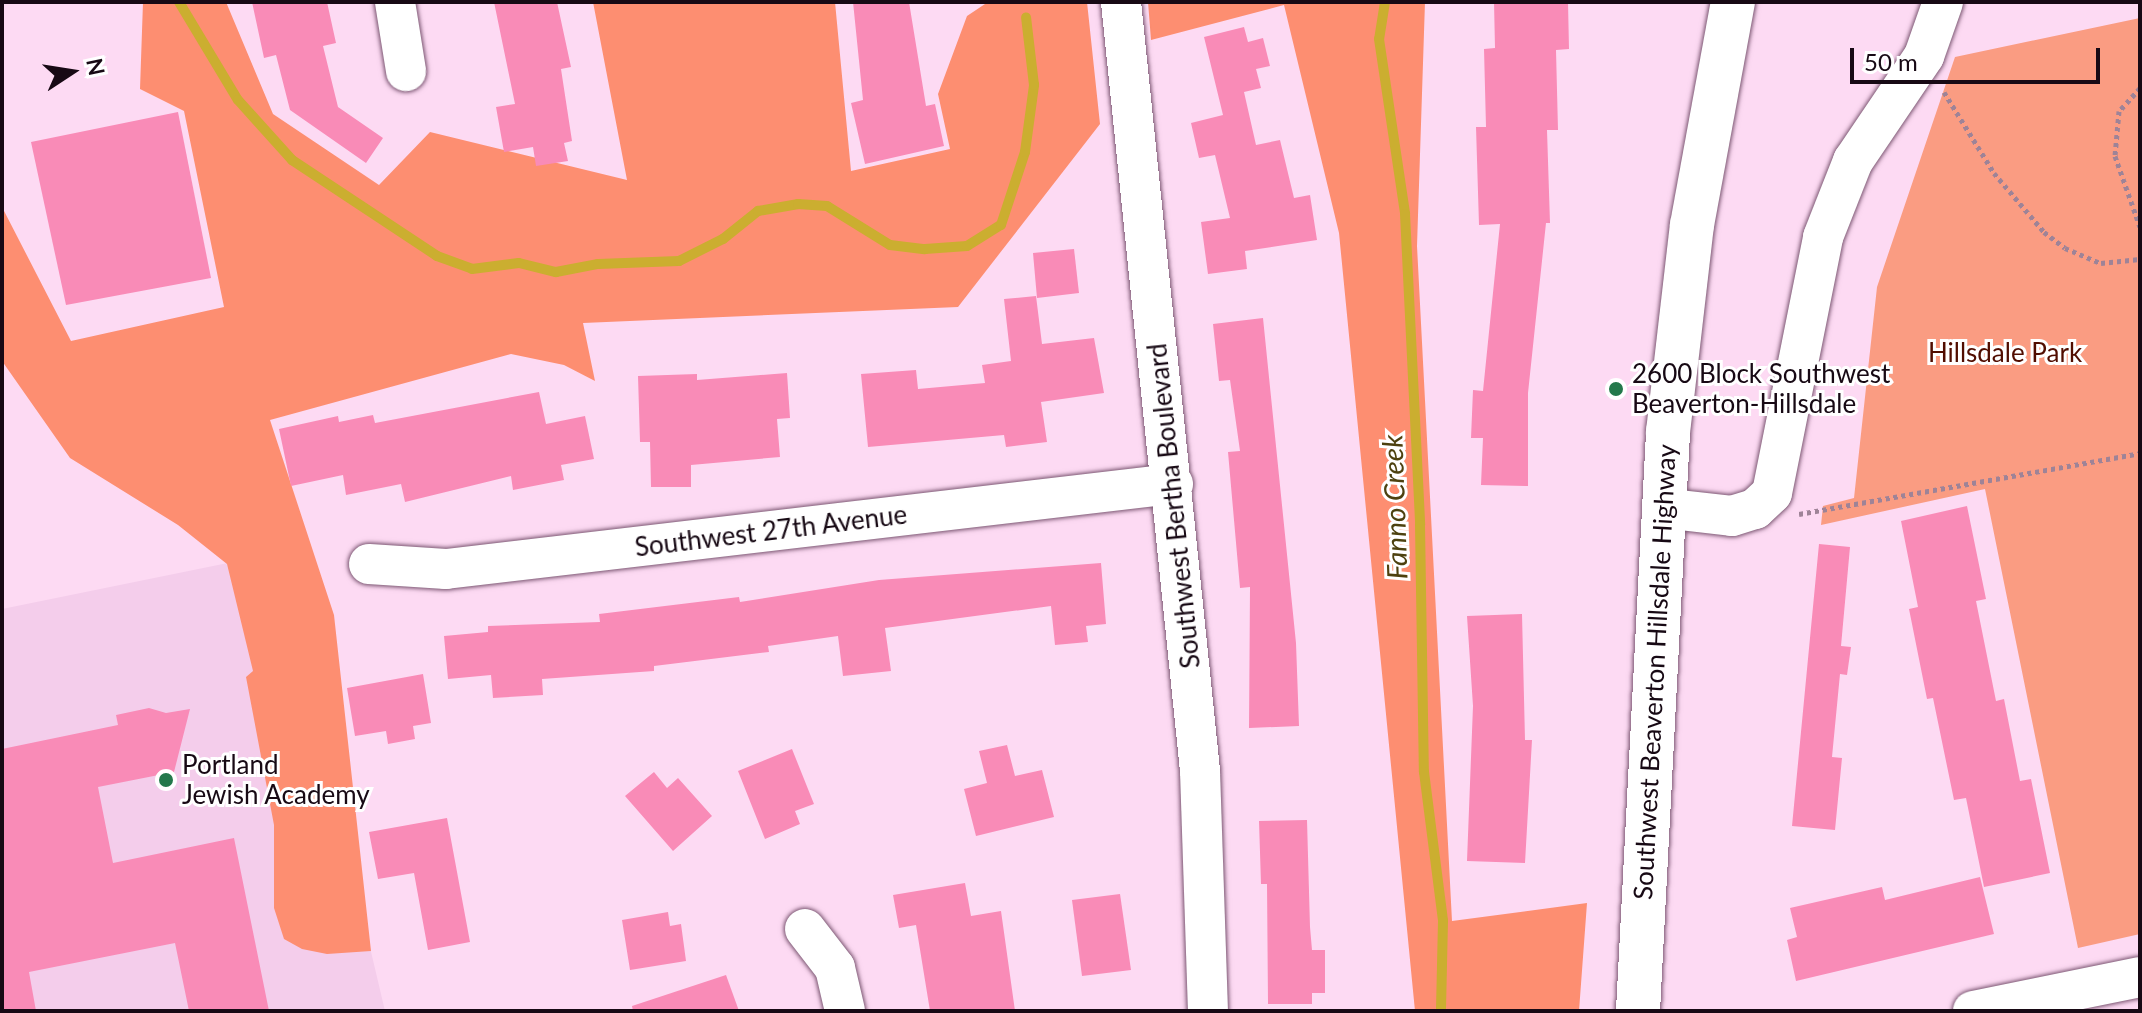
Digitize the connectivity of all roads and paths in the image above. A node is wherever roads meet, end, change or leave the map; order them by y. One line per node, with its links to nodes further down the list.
1 (395, 2): 6 (street)
2 (1121, 2): 11 (street, Southwest Bertha Boulevard)
3 (1733, 2): 13 (main road, Southwest Beaverton Hillsdale Highway)
4 (1943, 2): 5 (street)
5 (1918, 64): 9 (path); 12 (street)
6 (406, 71)
7 (2140, 88): 8 (path)
8 (2140, 227)
9 (2140, 259)
10 (2140, 453): 12 (path)
11 (1173, 484): 14 (street, Southwest 27th Avenue); 18 (street, Southwest Bertha Boulevard)
12 (1761, 505): 13 (street)
13 (1662, 508): 19 (main road, Southwest Beaverton Hillsdale Highway)
14 (369, 564)
15 (805, 929): 17 (street)
16 (2140, 977): 20 (street)
17 (845, 1011)
18 (1208, 1011)
19 (1638, 1011)
20 (1973, 1011)

